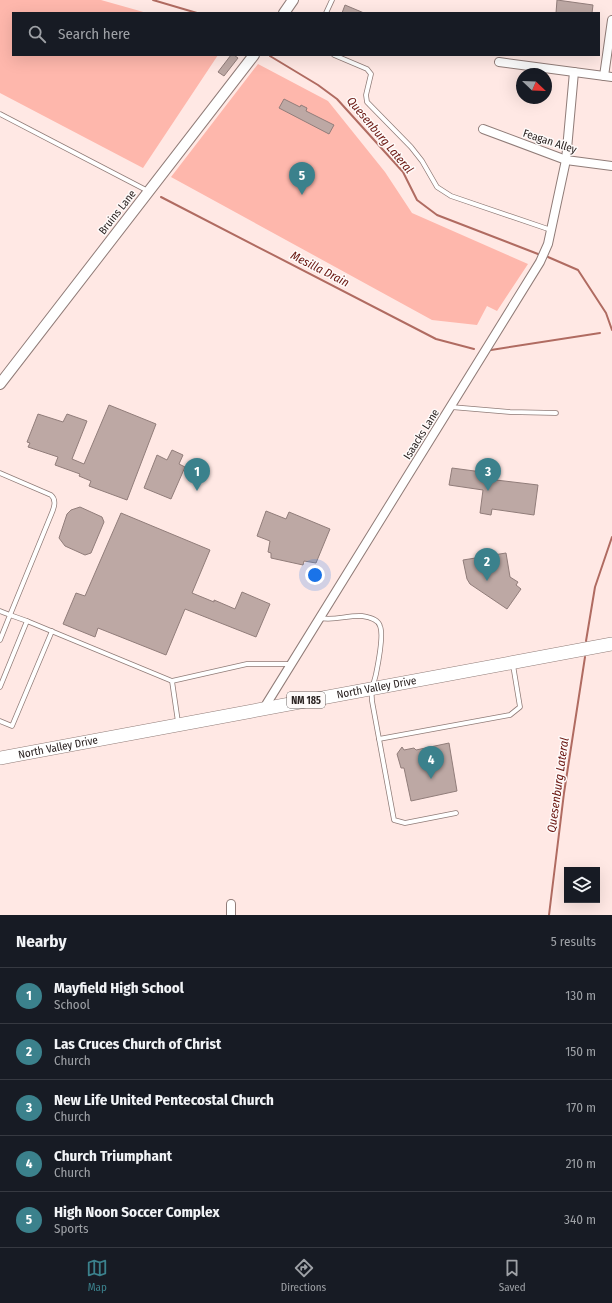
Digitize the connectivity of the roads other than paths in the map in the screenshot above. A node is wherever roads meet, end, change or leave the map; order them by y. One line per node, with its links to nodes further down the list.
1 (293, 0): 3 (street)
2 (332, 0): 4 (lane)
3 (285, 12)
4 (326, 12)
5 (612, 20): 10 (street)
6 (253, 56): 15 (street, Bruins Lane)
7 (336, 56): 16 (lane)
8 (499, 62): 9 (street)
9 (574, 72): 10 (street); 13 (street, Isaacks Lane)
10 (608, 76)
11 (0, 114): 15 (lane)
12 (483, 129): 13 (street, Feagan Alley)
13 (566, 160): 14 (street, Feagan Alley); 16 (street, Isaacks Lane)
14 (612, 166)
15 (148, 192): 17 (street, Bruins Lane)
16 (551, 230): 18 (street, Isaacks Lane)
17 (0, 384)
18 (451, 407): 19 (lane); 23 (street, Isaacks Lane)
19 (556, 413)
20 (0, 473): 22 (lane)
21 (0, 612): 22 (lane)
22 (10, 615): 24 (lane); 26 (lane)
23 (320, 618): 29 (street, Isaacks Lane); 32 (lane)
24 (27, 621): 25 (lane); 31 (lane)
25 (52, 631): 30 (lane); 34 (lane)
26 (0, 640)
27 (612, 644): 28 (main road, North Valley Drive / NM 185)
28 (513, 662): 32 (main road, North Valley Drive / NM 185); 36 (lane)
29 (291, 664): 30 (lane); 33 (street, Isaacks Lane)
30 (172, 681): 35 (lane)
31 (0, 687)
32 (372, 689): 33 (main road, North Valley Drive / NM 185); 36 (lane)
33 (264, 708): 35 (main road, North Valley Drive / NM 185)
34 (0, 721)
35 (178, 724): 37 (main road, North Valley Drive / NM 185)
36 (379, 739): 38 (lane)
37 (0, 758)
38 (456, 813)
39 (231, 904): 40 (street)
40 (231, 915)

